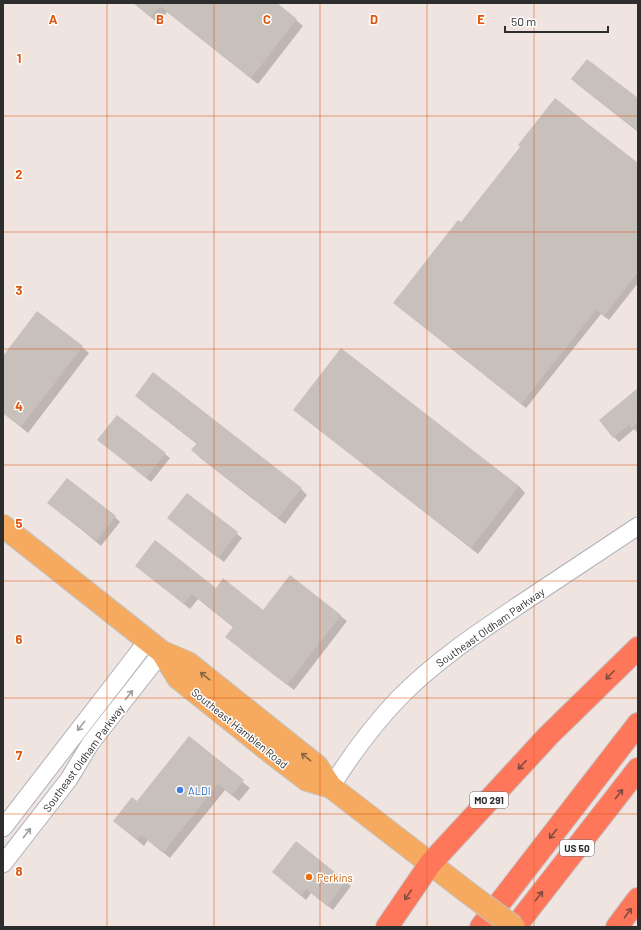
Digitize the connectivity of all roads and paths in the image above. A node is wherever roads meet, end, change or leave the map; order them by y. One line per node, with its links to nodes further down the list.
1 (3, 526): 3 (main road, Southeast Hamblen Road)
2 (638, 526): 7 (street, Southeast Oldham Parkway)
3 (155, 646): 7 (main road, Southeast Hamblen Road); 8 (street, Southeast Oldham Parkway, one-way to 8); 9 (street, Southeast Oldham Parkway, one-way to 3)
4 (638, 648): 10 (highway, MO 291, one-way to 10)
5 (638, 724): 13 (highway, US 50, one-way to 13)
6 (638, 769): 14 (highway, US 50, one-way to 6)
7 (331, 787): 10 (main road, Southeast Hamblen Road)
8 (3, 828)
9 (3, 864)
10 (430, 864): 12 (highway, one-way to 12); 14 (main road, Southeast Hamblen Road, bridge)
11 (638, 899): 15 (highway, one-way to 11)
12 (387, 927)
13 (481, 927)
14 (514, 927)
15 (617, 927)

